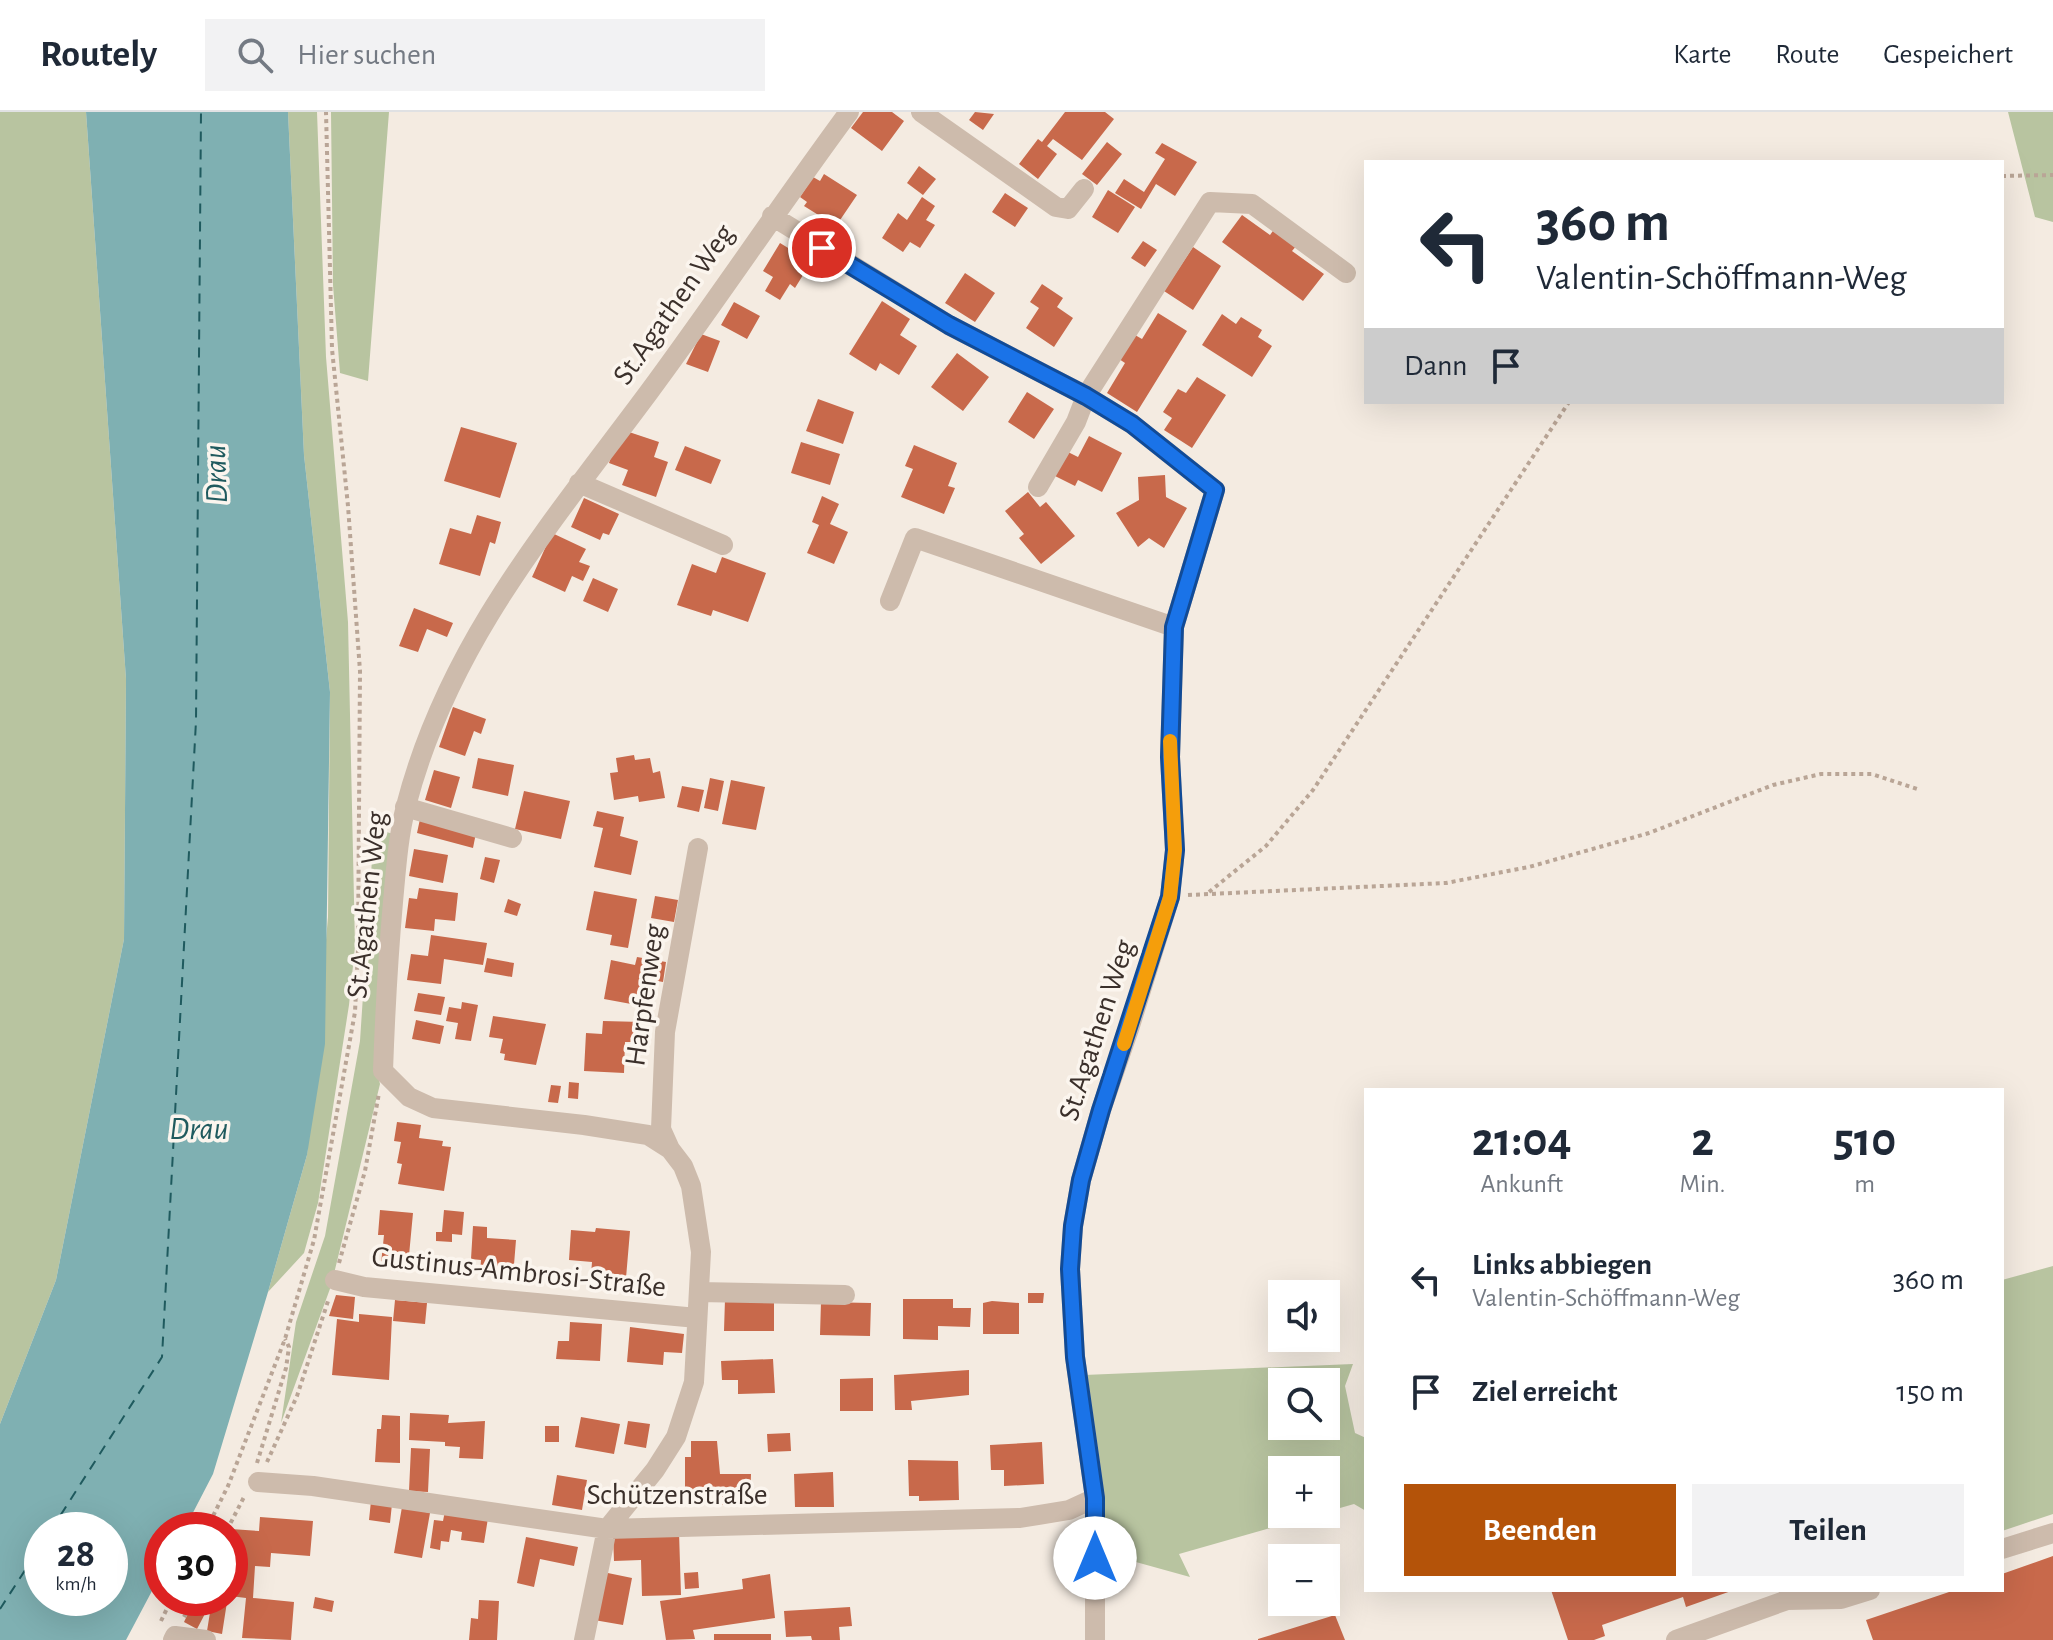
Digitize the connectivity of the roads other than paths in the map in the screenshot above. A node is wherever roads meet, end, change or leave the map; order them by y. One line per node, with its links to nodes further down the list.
1 (849, 112): 4 (street, St.Agathen Weg)
2 (921, 112): 3 (street)
3 (1084, 189)
4 (772, 216): 6 (street); 7 (street, St.Agathen Weg)
5 (1346, 273): 6 (street)
6 (1086, 396): 8 (street); 11 (street, St.Agathen Weg)
7 (579, 483): 9 (street); 12 (street, St.Agathen Weg)
8 (1038, 487)
9 (723, 545)
10 (890, 601): 11 (street)
11 (1174, 627): 21 (street, St.Agathen Weg)
12 (405, 807): 13 (street); 15 (street, St.Agathen Weg)
13 (512, 838)
14 (698, 848): 15 (street, Harpfenweg)
15 (670, 1149): 17 (street)
16 (335, 1280): 19 (street, Gustinus-Ambrosi-Straße)
17 (699, 1292): 18 (street); 19 (street)
18 (845, 1295)
19 (697, 1318): 22 (street)
20 (255, 1482): 22 (street, Schützenstraße)
21 (1095, 1498): 22 (street, Schützenstraße); 29 (street, St.Agathen Weg)
22 (607, 1529): 28 (street)
23 (2053, 1533): 24 (street)
24 (2004, 1548)
25 (1864, 1592): 30 (street)
26 (173, 1640): 27 (street)
27 (206, 1640)
28 (584, 1640)
29 (1095, 1640)
30 (1676, 1640)

